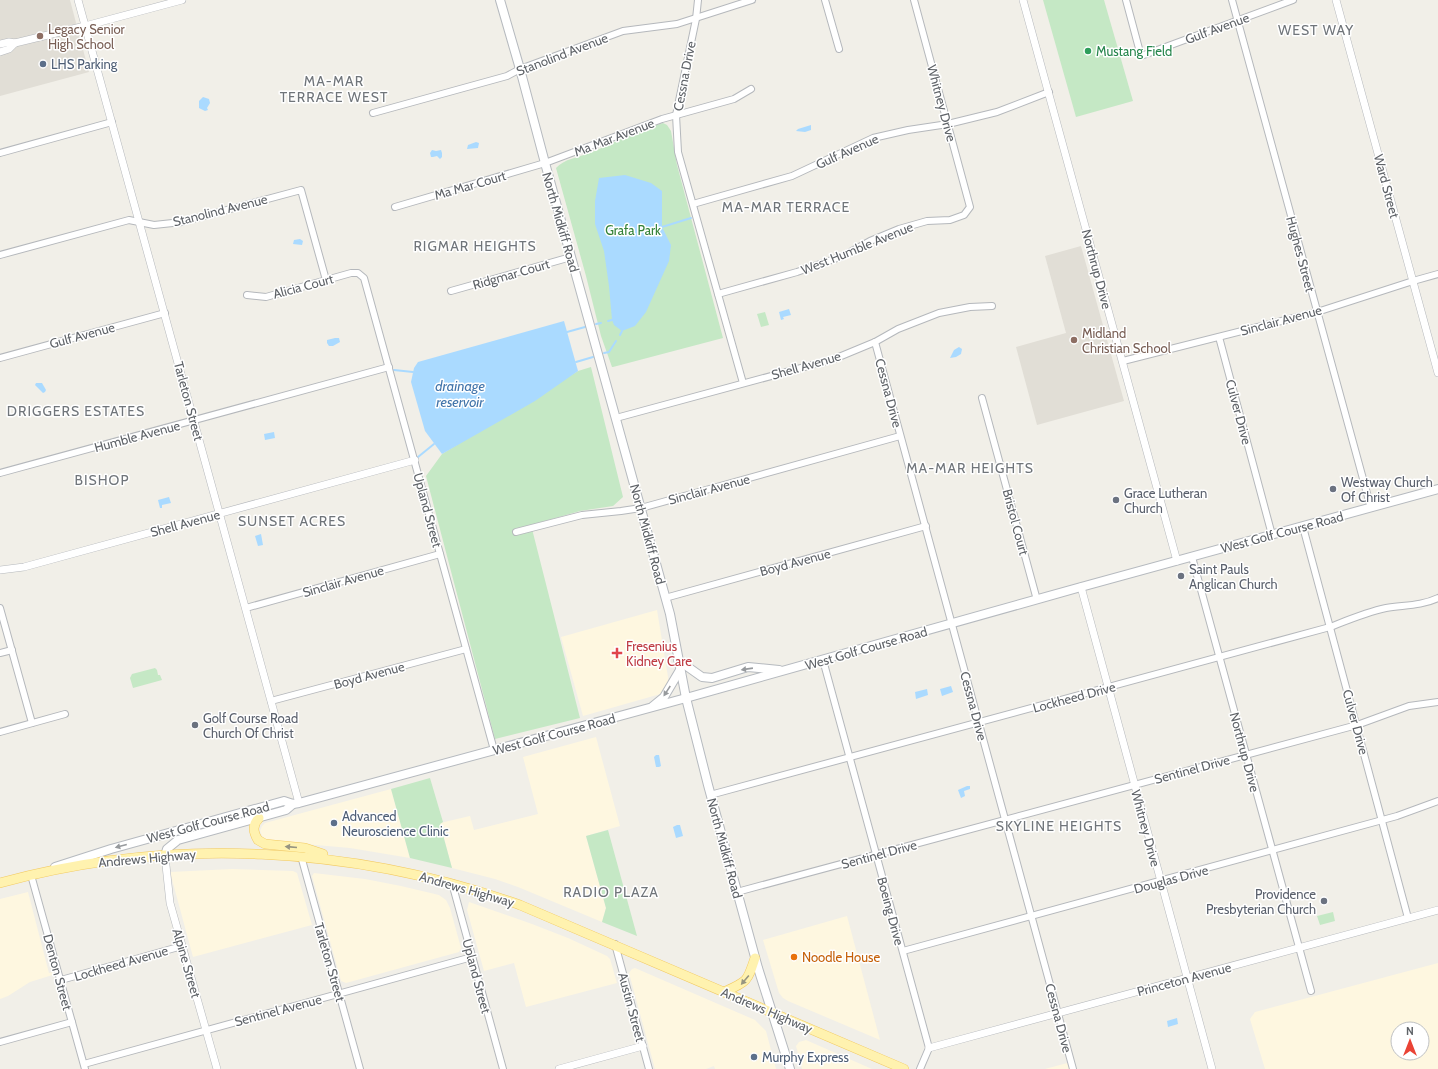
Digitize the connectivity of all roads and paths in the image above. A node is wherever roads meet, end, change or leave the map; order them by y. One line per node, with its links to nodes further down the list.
1 (78, 0): 15 (street, Tarleton Street)
2 (182, 0): 15 (street)
3 (500, 0): 20 (main road, North Midkiff Road)
4 (698, 0): 13 (street, Cessna Drive)
5 (752, 0): 13 (street, Stanolind Avenue)
6 (825, 0): 18 (street)
7 (914, 0): 26 (street, Whitney Drive)
8 (1024, 0): 22 (street, Northrup Drive)
9 (1126, 0): 14 (street, Gulf Avenue)
10 (1232, 0): 14 (street, Hughes Street)
11 (1293, 0): 14 (street, Gulf Avenue)
12 (1336, 0): 38 (street, Ward Street)
13 (696, 18): 20 (street, Stanolind Avenue); 24 (street, Cessna Drive)
14 (1237, 21): 43 (street, Hughes Street)
15 (85, 26): 16 (street); 25 (street, Tarleton Street)
16 (15, 43): 17 (street); 19 (street)
17 (0, 44)
18 (839, 49)
19 (0, 52)
20 (520, 69): 23 (street, Stanolind Avenue); 28 (main road, North Midkiff Road)
21 (751, 89): 24 (street, Ma Mar Avenue)
22 (1049, 92): 26 (street, Gulf Avenue); 48 (street, Northrup Drive)
23 (373, 113)
24 (676, 115): 28 (street, Ma Mar Avenue); 29 (street, Cessna Drive)
25 (112, 122): 27 (street); 32 (street, Tarleton Street)
26 (948, 124): 29 (street, Gulf Avenue); 31 (street, Whitney Drive)
27 (0, 153)
28 (545, 163): 30 (street, Ma Mar Court); 34 (main road, North Midkiff Road)
29 (693, 204): 40 (street, Cessna Drive)
30 (395, 207)
31 (970, 207): 40 (street, West Humble Avenue)
32 (140, 221): 33 (street, Stanolind Avenue); 37 (street, Stanolind Avenue); 44 (street, Tarleton Street)
33 (0, 255)
34 (571, 257): 39 (street, Ridgmar Court); 53 (main road, North Midkiff Road)
35 (358, 274): 37 (street, Alicia Court); 49 (street, Upland Street)
36 (1438, 274): 38 (street, Sinclair Avenue)
37 (326, 280): 41 (street, Alicia Court)
38 (1413, 281): 43 (street, Sinclair Avenue); 50 (street, Ward Street)
39 (451, 291)
40 (718, 294): 51 (street, Cessna Drive)
41 (247, 295)
42 (992, 306): 46 (street, Shell Avenue)
43 (1317, 312): 45 (street, Sinclair Avenue); 60 (street, Hughes Street)
44 (165, 313): 47 (street, Gulf Avenue); 54 (street, Tarleton Street)
45 (1219, 337): 48 (street, Sinclair Avenue); 65 (street, Culver Drive)
46 (875, 342): 51 (street, Shell Avenue); 55 (street, Cessna Drive)
47 (0, 358)
48 (1123, 361): 68 (street, Northrup Drive)
49 (389, 368): 54 (street, Humble Avenue); 56 (street, Upland Street)
50 (1438, 373)
51 (743, 383): 53 (street, Shell Avenue)
52 (982, 398): 73 (street, Bristol Court)
53 (616, 418): 59 (main road, North Midkiff Road)
54 (194, 420): 57 (street, Humble Avenue); 61 (street, Tarleton Street)
55 (900, 436): 59 (street, Sinclair Avenue); 62 (street, Cessna Drive)
56 (415, 460): 61 (street, Shell Avenue); 66 (street, Upland Street)
57 (0, 473)
58 (1438, 489): 60 (main road, West Golf Course Road)
59 (641, 508): 64 (street, Sinclair Avenue); 71 (main road, North Midkiff Road)
60 (1371, 508): 63 (main road, West Golf Course Road)
61 (220, 513): 69 (street, Shell Avenue); 75 (street, Tarleton Street)
62 (926, 526): 71 (street, Boyd Avenue); 76 (street, Cessna Drive)
63 (1303, 527): 65 (main road, West Golf Course Road); 77 (street, Culver Drive)
64 (516, 532)
65 (1272, 535): 67 (main road, West Golf Course Road)
66 (440, 554): 75 (street, Sinclair Avenue); 78 (street, Upland Street)
67 (1192, 557): 68 (main road, West Golf Course Road); 81 (street, Northrup Drive)
68 (1177, 561): 70 (main road, West Golf Course Road)
69 (0, 570)
70 (1081, 587): 73 (main road, West Golf Course Road); 86 (street, Whitney Drive)
71 (665, 598): 82 (main road, North Midkiff Road)
72 (1438, 598): 77 (street, Lockheed Drive)
73 (1037, 600): 76 (main road, West Golf Course Road)
74 (0, 608): 79 (street)
75 (246, 608): 88 (street, Tarleton Street)
76 (952, 624): 83 (main road, West Golf Course Road); 92 (street, Cessna Drive)
77 (1330, 627): 81 (street, Lockheed Drive); 94 (street, Culver Drive)
78 (466, 649): 88 (street, Boyd Avenue); 96 (street, Upland Street)
79 (12, 650): 80 (street); 93 (street)
80 (0, 653)
81 (1219, 658): 86 (street, Lockheed Drive); 97 (street, Northrup Drive)
82 (678, 660): 84 (main road, North Midkiff Road); 85 (main road, one-way to 82)
83 (823, 660): 85 (main road, West Golf Course Road); 98 (street, Boeing Drive)
84 (680, 670): 87 (main road, North Midkiff Road); 90 (main road, one-way to 90)
85 (786, 670): 87 (main road, West Golf Course Road)
86 (1108, 688): 92 (street, Lockheed Drive); 99 (street, Whitney Drive)
87 (686, 698): 90 (main road, West Golf Course Road); 100 (main road, North Midkiff Road)
88 (271, 702): 102 (street, Tarleton Street)
89 (1438, 702): 94 (street, Sentinel Drive)
90 (650, 708): 96 (main road, West Golf Course Road)
91 (65, 714): 93 (street)
92 (979, 722): 98 (street, Lockheed Drive); 104 (street, Cessna Drive)
93 (32, 723): 95 (street)
94 (1357, 725): 97 (street, Sentinel Drive); 105 (street, Culver Drive)
95 (0, 732)
96 (494, 750): 102 (main road, West Golf Course Road)
97 (1246, 754): 99 (street, Sentinel Drive); 106 (street, Northrup Drive)
98 (849, 758): 100 (street, Lockheed Drive); 107 (street, Boeing Drive)
99 (1134, 785): 104 (street, Sentinel Drive); 112 (street, Whitney Drive)
100 (710, 796): 115 (main road, North Midkiff Road)
101 (1438, 801): 105 (street, Douglas Drive)
102 (296, 803): 103 (main road, West Golf Course Road); 111 (main road, West Golf Course Road, one-way to 111)
103 (259, 818): 108 (main road, West Golf Course Road); 110 (main road, one-way to 103)
104 (1006, 820): 107 (street, Sentinel Drive); 117 (street, Cessna Drive)
105 (1382, 820): 106 (street, Douglas Drive); 118 (street, Culver Drive)
106 (1272, 851): 112 (street, Douglas Drive); 121 (street, Northrup Drive)
107 (876, 855): 115 (street, Sentinel Drive); 122 (street, Boeing Drive)
108 (165, 856): 109 (main road, Andrews Highway); 111 (main road, Andrews Highway); 120 (street, Alpine Street)
109 (301, 856): 110 (main road, Andrews Highway); 129 (street, Tarleton Street)
110 (342, 861): 114 (main road, Andrews Highway)
111 (31, 874): 113 (main road, Andrews Highway); 126 (street, Denton Street)
112 (1161, 881): 117 (street, Douglas Drive); 125 (street, Whitney Drive)
113 (0, 883)
114 (452, 884): 119 (main road, Andrews Highway); 123 (street, Upland Street)
115 (737, 892): 124 (main road, North Midkiff Road)
116 (1438, 910): 118 (street, Princeton Avenue)
117 (1031, 916): 122 (street, Douglas Drive); 131 (street, Cessna Drive)
118 (1408, 918): 121 (street, Princeton Avenue)
119 (615, 944): 128 (main road, Andrews Highway); 135 (street, Austin Street)
120 (182, 946): 126 (street, Lockheed Avenue); 133 (street, Alpine Street)
121 (1298, 948): 125 (street, Princeton Avenue); 127 (street, Northrup Drive)
122 (902, 951): 136 (street, Boeing Drive)
123 (472, 957): 129 (street, Sentinel Avenue); 140 (street, Upland Street)
124 (755, 958): 128 (main road, one-way to 128); 130 (main road, North Midkiff Road)
125 (1187, 978): 131 (street, Princeton Avenue); 147 (street, Whitney Drive)
126 (60, 980): 132 (street, Denton Street)
127 (1311, 991)
128 (724, 992): 130 (main road, Andrews Highway)
129 (339, 993): 133 (street, Sentinel Avenue); 139 (street, Tarleton Street)
130 (773, 1013): 143 (main road, North Midkiff Road); 144 (main road, Andrews Highway)
131 (1058, 1013): 136 (street, Princeton Avenue); 146 (street, Cessna Drive)
132 (72, 1022): 134 (street); 137 (street, Denton Street)
133 (206, 1030): 137 (street, Sentinel Avenue); 138 (street, Alpine Street)
134 (0, 1042)
135 (643, 1046): 141 (street); 142 (street, Austin Street)
136 (929, 1048): 145 (street)
137 (84, 1067)
138 (217, 1069)
139 (360, 1069)
140 (503, 1069)
141 (559, 1069)
142 (649, 1069)
143 (790, 1069)
144 (904, 1069)
145 (920, 1069)
146 (1073, 1069)
147 (1212, 1069)

